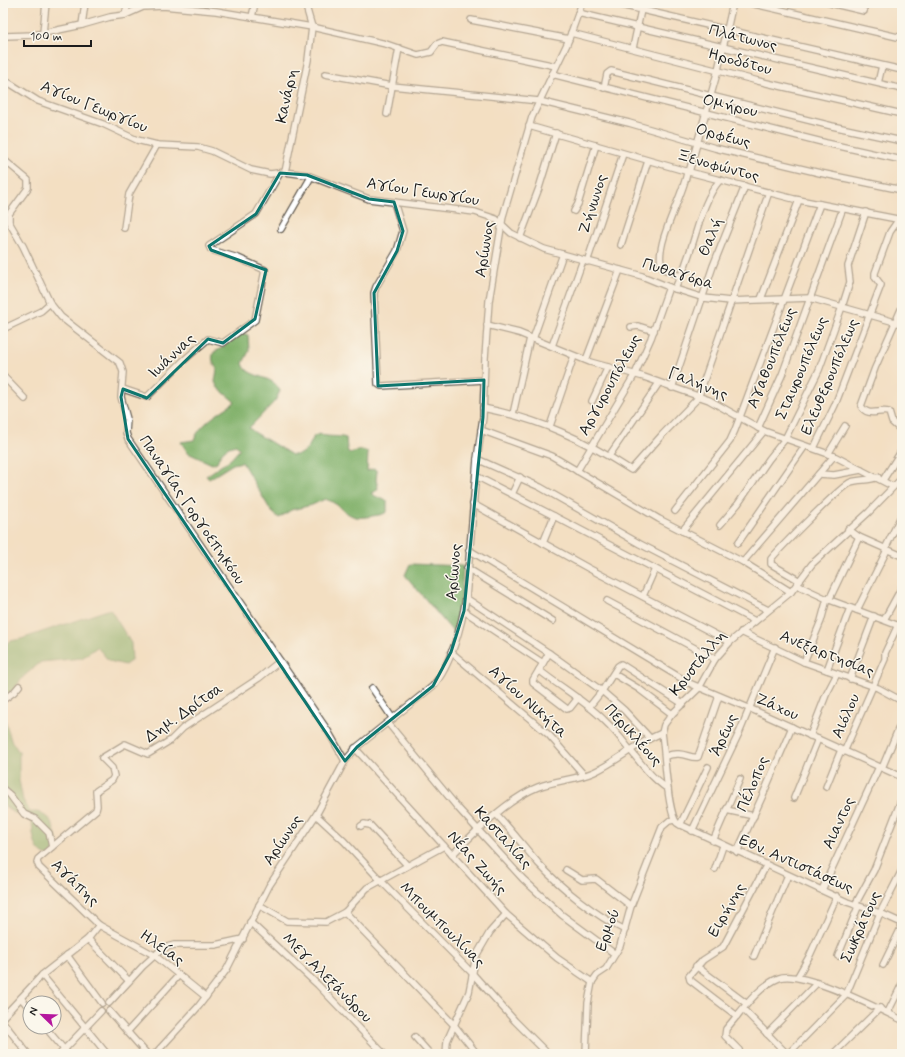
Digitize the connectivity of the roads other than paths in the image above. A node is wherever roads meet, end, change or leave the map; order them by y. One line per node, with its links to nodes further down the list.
1 (46, 3): 24 (street)
2 (85, 3): 20 (street)
3 (128, 3): 17 (street)
4 (204, 3): 13 (street)
5 (255, 3): 18 (street)
6 (305, 3): 21 (street)
7 (582, 3): 16 (street, Αρίωνος)
8 (612, 3): 14 (street)
9 (733, 3): 23 (street)
10 (750, 3): 27 (street)
11 (830, 3): 15 (street)
12 (163, 4): 13 (street); 17 (street)
13 (202, 10): 18 (street)
14 (641, 10): 22 (street); 23 (street)
15 (864, 11)
16 (578, 13): 22 (street, Πλάτωνος); 25 (street, Αρίωνος)
17 (125, 15): 20 (street)
18 (252, 17): 21 (street)
19 (471, 20): 28 (street)
20 (82, 25): 24 (street)
21 (312, 26): 30 (street); 58 (street, Κανάρη)
22 (638, 26): 29 (street, Πλάτωνος); 31 (street)
23 (728, 30): 29 (street); 33 (street)
24 (43, 33): 26 (street)
25 (571, 33): 28 (street, Αρίωνος); 31 (street, Ηροδότου)
26 (4, 35)
27 (902, 38)
28 (569, 39): 32 (street, Αρίωνος)
29 (724, 47): 34 (street); 39 (street, Πλάτωνος)
30 (399, 48): 32 (street); 40 (street)
31 (633, 48): 34 (street, Ηροδότου)
32 (556, 66): 37 (street, Αρίωνος)
33 (882, 66): 35 (street); 39 (street)
34 (718, 70): 43 (street); 47 (street, Ηροδότου)
35 (902, 70)
36 (325, 74): 40 (street, Ορφέως)
37 (552, 74): 41 (street, Ομήρου); 44 (street, Αρίωνος)
38 (3, 79): 52 (street, Αγίου Γεωργίου)
39 (878, 83): 42 (street, Πλάτωνος)
40 (392, 86): 44 (street, Ορφέως); 45 (street)
41 (604, 88): 43 (street); 46 (street, Ομήρου)
42 (902, 89)
43 (710, 96): 46 (street); 50 (street)
44 (539, 101): 48 (street, Αρίωνος); 51 (street, Ορφέως)
45 (387, 114)
46 (706, 114): 51 (street); 56 (street, Ομήρου)
47 (902, 114)
48 (529, 126): 49 (street, Ξενοφώντος); 72 (street, Αρίωνος)
49 (556, 133): 53 (street, Ξενοφώντος); 75 (street)
50 (902, 141)
51 (698, 143): 59 (street); 63 (street, Ορφέως)
52 (157, 145): 58 (street, Αγίου Γεωργίου); 73 (street)
53 (596, 145): 54 (street, Ξενοφώντος); 69 (street)
54 (623, 154): 57 (street, Ξενοφώντος); 78 (street, Ζήνωνος)
55 (3, 159): 87 (street, Παναγίας Γοργοεπηκόου)
56 (902, 160)
57 (648, 161): 59 (street, Ξενοφώντος); 76 (street)
58 (282, 172): 60 (street, Αγίου Γεωργίου); 106 (street, Ιωάννας)
59 (688, 172): 61 (street, Ξενοφώντος); 80 (street)
60 (311, 177): 66 (street, Αγίου Γεωργίου); 74 (street)
61 (720, 180): 62 (street, Ξενοφώντος); 80 (street, Αργυρουπόλεως)
62 (745, 186): 64 (street, Ξενοφώντος); 82 (street, Θαλή)
63 (902, 190)
64 (769, 192): 65 (street, Ξενοφώντος); 86 (street)
65 (799, 200): 67 (street, Ξενοφώντος); 85 (street)
66 (394, 202): 72 (street, Αγίου Γεωργίου); 103 (street)
67 (820, 204): 68 (street, Ξενοφώντος); 83 (street)
68 (843, 208): 70 (street, Ξενοφώντος); 84 (street, Αγαθουπόλεως)
69 (574, 211)
70 (866, 212): 71 (street, Ξενοφώντος); 88 (street, Σταυρουπόλεως)
71 (900, 219): 90 (street, Ελευθερουπόλεως)
72 (502, 224): 75 (street, Πυθαγόρα); 92 (street, Αρίωνος)
73 (124, 228)
74 (281, 229)
75 (520, 238): 77 (street, Πυθαγόρα)
76 (621, 244)
77 (563, 254): 78 (street, Πυθαγόρα); 96 (street)
78 (585, 261): 79 (street, Πυθαγόρα); 97 (street, Ζήνωνος)
79 (620, 270): 81 (street, Πυθαγόρα); 99 (street)
80 (680, 276): 81 (street, Αργυρουπόλεως)
81 (672, 288): 82 (street, Πυθαγόρα); 95 (street, Αργυρουπόλεως)
82 (704, 298): 86 (street, Πυθαγόρα); 105 (street, Θαλή)
83 (783, 298): 84 (street, Πυθαγόρα); 85 (street, Πυθαγόρα); 112 (street)
84 (810, 298): 88 (street, Πυθαγόρα); 115 (street, Αγαθουπόλεως)
85 (761, 299): 86 (street, Πυθαγόρα)
86 (730, 301): 107 (street)
87 (50, 303): 94 (street); 106 (street, Παναγίας Γοργοεπηκόου)
88 (842, 307): 90 (street, Πυθαγόρα); 119 (street, Σταυρουπόλεως)
89 (902, 307): 91 (street)
90 (870, 315): 91 (street, Πυθαγόρα); 122 (street, Ελευθερουπόλεως)
91 (899, 323): 118 (street)
92 (487, 325): 96 (street, Γαλήνης); 103 (street, Αρίωνος)
93 (631, 327): 95 (street)
94 (3, 329)
95 (654, 331): 101 (street, Αργυρουπόλεως)
96 (532, 338): 97 (street, Γαλήνης); 111 (street)
97 (552, 346): 98 (street, Γαλήνης)
98 (574, 356): 99 (street, Γαλήνης); 113 (street)
99 (586, 360): 100 (street, Γαλήνης)
100 (608, 367): 101 (street, Γαλήνης); 109 (street)
101 (635, 374): 104 (street, Γαλήνης); 120 (street, Αργυρουπόλεως)
102 (3, 376): 108 (street)
103 (484, 380): 110 (street, Αρίωνος)
104 (659, 383): 105 (street, Γαλήνης); 125 (street)
105 (672, 388): 107 (street, Γαλήνης)
106 (123, 389): 174 (street, Παναγίας Γοργοεπηκόου)
107 (698, 398): 112 (street, Γαλήνης); 125 (street)
108 (25, 399)
109 (592, 401)
110 (483, 408): 111 (street); 116 (street, Αρίωνος)
111 (512, 414): 113 (street)
112 (739, 416): 115 (street, Γαλήνης); 137 (street)
113 (550, 426): 120 (street)
114 (846, 426): 124 (street)
115 (758, 428): 117 (street, Γαλήνης)
116 (481, 430): 126 (street, Αρίωνος); 127 (street)
117 (764, 431): 119 (street, Γαλήνης); 142 (street)
118 (902, 431)
119 (785, 439): 121 (street, Γαλήνης); 140 (street, Σταυρουπόλεως)
120 (591, 446): 125 (street); 127 (street, Αργυρουπόλεως)
121 (806, 446): 122 (street, Γαλήνης); 145 (street)
122 (814, 448): 124 (street, Γαλήνης)
123 (902, 450): 133 (street)
124 (831, 455): 128 (street, Γαλήνης); 129 (street)
125 (609, 456)
126 (477, 459): 130 (street, Αρίωνος); 131 (street)
127 (577, 470): 142 (street)
128 (862, 470): 129 (street); 133 (street, Γαλήνης)
129 (819, 474): 149 (street)
130 (476, 476): 135 (street); 136 (street, Αρίωνος)
131 (520, 477): 135 (street); 160 (street)
132 (902, 478): 134 (street, Κρυστάλλη)
133 (881, 479): 134 (street, Γαλήνης); 152 (street)
134 (892, 486): 141 (street, Κρυστάλλη)
135 (512, 494): 139 (street)
136 (473, 504): 144 (street); 147 (street, Αρίωνος)
137 (675, 511)
138 (902, 514): 146 (street)
139 (554, 516): 144 (street); 151 (street)
140 (720, 525)
141 (848, 529): 143 (street); 152 (street, Κρυστάλλη)
142 (682, 532): 149 (street)
143 (859, 537): 146 (street); 158 (street)
144 (543, 543): 155 (street)
145 (738, 543)
146 (886, 549): 148 (street); 161 (street)
147 (469, 550): 150 (street, Αρίωνος); 185 (street, Ζάχου)
148 (902, 556)
149 (743, 562): 154 (street)
150 (468, 568): 156 (street, Αρίωνος); 165 (street)
151 (655, 569): 155 (street); 166 (street)
152 (799, 583): 154 (street, Κρυστάλλη); 158 (street)
153 (902, 587): 164 (street)
154 (791, 592): 160 (street, Κρυστάλλη)
155 (643, 596): 169 (street)
156 (466, 598): 162 (street, Αρίωνος); 172 (street)
157 (607, 600): 173 (street)
158 (828, 600): 159 (street); 176 (street)
159 (850, 608): 161 (street); 178 (street)
160 (768, 610): 166 (street, Κρυστάλλη)
161 (857, 610): 163 (street)
162 (464, 611): 171 (street, Αρίωνος); 175 (street)
163 (874, 616): 164 (street); 181 (street)
164 (884, 620): 167 (street)
165 (553, 621)
166 (755, 621): 168 (street, Κρυστάλλη)
167 (900, 626): 183 (street, Αιόλου)
168 (741, 632): 169 (street, Κρυστάλλη); 170 (street, Ανεξαρτησίας)
169 (730, 642): 173 (street, Κρυστάλλη)
170 (775, 647): 176 (street, Ανεξαρτησίας); 193 (street, Άρεως)
171 (451, 652): 195 (street, Αρίωνος); 210 (street, Αγίου Νικήτα)
172 (549, 652): 175 (street); 186 (street)
173 (715, 659): 185 (street, Κρυστάλλη)
174 (280, 661): 207 (street, Παναγίας Γοργοεπηκόου); 230 (street, Δημ. Δρίτσα)
175 (543, 662): 177 (street)
176 (804, 662): 178 (street, Ανεξαρτησίας)
177 (538, 670): 188 (street, Περικλέους); 188 (street)
178 (828, 670): 180 (street, Ανεξαρτησίας)
179 (614, 674): 186 (street); 191 (street); 194 (street)
180 (837, 674): 181 (street, Ανεξαρτησίας); 200 (street)
181 (850, 679): 183 (street, Ανεξαρτησίας)
182 (19, 686): 189 (street)
183 (873, 686): 190 (street, Ανεξαρτησίας); 205 (street, Αιόλου)
184 (372, 688): 195 (street)
185 (699, 688): 187 (street, Ζάχου); 191 (street, Κρυστάλλη)
186 (602, 691): 192 (street); 201 (street)
187 (719, 696): 193 (street, Ζάχου); 206 (street)
188 (578, 698): 192 (street, Περικλέους)
189 (3, 700)
190 (902, 702)
191 (683, 704): 194 (street, Κρυστάλλη)
192 (588, 707): 204 (street, Περικλέους)
193 (750, 709): 198 (street, Ζάχου); 226 (street, Άρεως)
194 (672, 714): 199 (street, Κρυστάλλη)
195 (393, 719): 197 (street, Αρίωνος)
196 (902, 720): 209 (street, Αιαντος)
197 (388, 723): 203 (street, Αρίωνος); 225 (street, Κασταλίας)
198 (792, 727): 200 (street, Ζάχου); 221 (street, Πέλοπος)
199 (662, 733): 201 (street); 206 (street)
200 (810, 736): 202 (street, Ζάχου)
201 (650, 738): 204 (street)
202 (818, 740): 205 (street, Ζάχου); 216 (street)
203 (356, 748): 207 (street, Αρίωνος); 228 (street, Νέας Ζωής)
204 (631, 751): 210 (street); 215 (street, Περικλέους)
205 (843, 751): 209 (street, Ζάχου); 213 (street, Αιόλου)
206 (666, 756): 215 (street)
207 (345, 761): 219 (street, Αρίωνος)
208 (708, 767): 223 (street)
209 (880, 768): 211 (street, Ζάχου); 240 (street, Αιαντος)
210 (584, 775): 220 (street)
211 (902, 777)
212 (740, 779): 218 (street)
213 (826, 787)
214 (3, 789): 230 (street, Αγάπης)
215 (668, 790): 222 (street)
216 (794, 798)
217 (902, 798): 244 (street)
218 (726, 810): 221 (street); 227 (street)
219 (316, 815): 239 (street, Μπουμπουλίνας); 242 (street, Αρίωνος)
220 (497, 815): 225 (street); 251 (street)
221 (754, 816): 231 (street, Πέλοπος)
222 (674, 820): 223 (street); 243 (street, Ερμού)
223 (680, 825): 226 (street, Εθν. Αντιστάσεως)
224 (361, 826): 233 (street)
225 (478, 830): 232 (street); 254 (street, Κασταλίας)
226 (692, 831): 227 (street, Εθν. Αντιστάσεως)
227 (713, 841): 229 (street, Εθν. Αντιστάσεως)
228 (444, 846): 232 (street, Νέας Ζωής); 233 (street)
229 (723, 846): 231 (street, Εθν. Αντιστάσεως); 235 (street)
230 (52, 847): 250 (street, Αγάπης)
231 (737, 852): 234 (street, Εθν. Αντιστάσεως)
232 (452, 855): 247 (street, Νέας Ζωής)
233 (407, 865): 239 (street)
234 (766, 866): 238 (street, Εθν. Αντιστάσεως); 259 (street, Ειρήνης)
235 (714, 869)
236 (566, 870): 243 (street)
237 (902, 870): 246 (street, Σωκράτους)
238 (788, 875): 240 (street, Εθν. Αντιστάσεως); 257 (street)
239 (381, 881): 245 (street); 261 (street, Μπουμπουλίνας)
240 (822, 890): 241 (street, Εθν. Αντιστάσεως)
241 (837, 896): 244 (street, Εθν. Αντιστάσεως); 264 (street)
242 (259, 905): 245 (street); 248 (street, Αρίωνος)
243 (631, 906): 251 (street, Ερμού)
244 (856, 906): 246 (street, Εθν. Αντιστάσεως); 258 (street)
245 (345, 912): 283 (street)
246 (880, 913): 249 (street, Εθν. Αντιστάσεως); 269 (street, Σωκράτους)
247 (506, 914): 261 (street); 266 (street, Νέας Ζωής)
248 (250, 922): 253 (street, Αρίωνος); 295 (street, Μεγ.Αλεξάνδρου)
249 (902, 923): 260 (street)
250 (99, 925): 252 (street); 255 (street, Ηλείας)
251 (625, 930): 254 (street, Ερμού)
252 (88, 939): 256 (street); 265 (street)
253 (243, 940): 255 (street); 270 (street, Αρίωνος)
254 (615, 954): 266 (street, Ερμού)
255 (154, 955): 263 (street, Ηλείας); 265 (street)
256 (67, 956): 262 (street); 272 (street)
257 (754, 956)
258 (838, 956)
259 (696, 966): 274 (street); 279 (street)
260 (883, 966)
261 (471, 972): 283 (street); 299 (street, Μπουμπουλίνας)
262 (42, 975): 271 (street); 284 (street)
263 (178, 975): 270 (street, Ηλείας); 285 (street)
264 (798, 976): 267 (street); 274 (street)
265 (129, 980): 273 (street)
266 (592, 982): 300 (street)
267 (817, 983): 269 (street); 286 (street)
268 (902, 984): 278 (street)
269 (846, 995): 275 (street); 301 (street)
270 (206, 997): 294 (street, Αρίωνος)
271 (21, 998): 280 (street)
272 (102, 1002): 273 (street); 276 (street)
273 (109, 1003): 277 (street)
274 (746, 1007): 279 (street); 286 (street)
275 (880, 1008): 278 (street); 302 (street)
276 (102, 1011): 277 (street); 284 (street)
277 (109, 1011): 285 (street)
278 (888, 1012): 281 (street)
279 (737, 1016): 289 (street)
280 (3, 1017)
281 (902, 1020)
282 (3, 1022): 291 (street)
283 (454, 1025): 297 (street); 298 (street)
284 (85, 1028): 290 (street); 292 (street)
285 (128, 1031): 293 (street)
286 (767, 1034): 301 (street)
287 (51, 1035): 290 (street)
288 (415, 1037): 296 (street)
289 (739, 1050)
290 (64, 1052)
291 (28, 1054)
292 (106, 1054)
293 (147, 1054)
294 (154, 1054)
295 (384, 1054)
296 (430, 1054)
297 (446, 1054)
298 (477, 1054)
299 (548, 1054)
300 (586, 1054)
301 (787, 1054)
302 (833, 1054)

